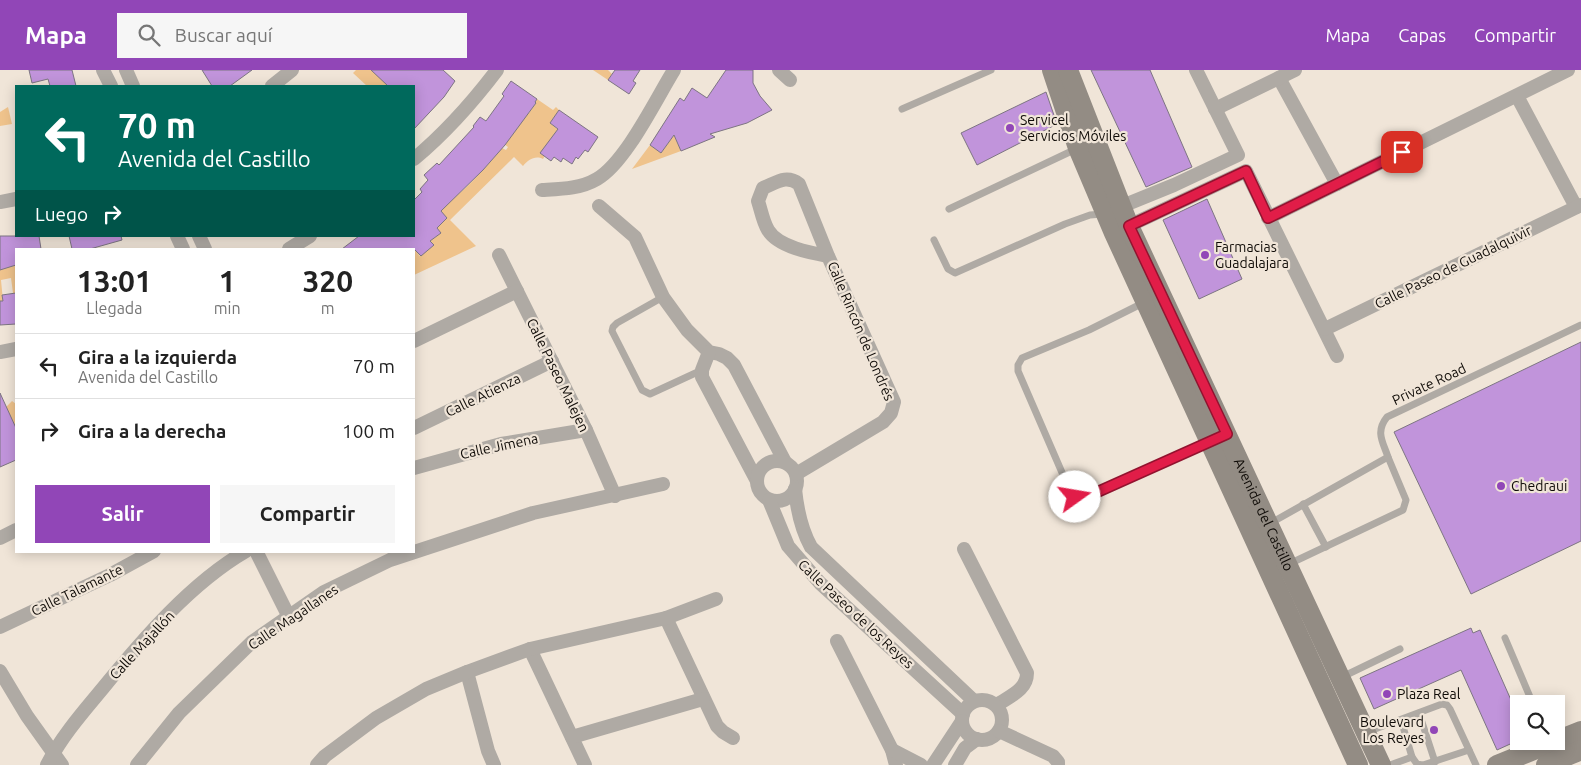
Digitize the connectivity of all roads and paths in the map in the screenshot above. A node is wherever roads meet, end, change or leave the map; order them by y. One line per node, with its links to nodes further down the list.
1 (103, 70): 13 (street)
2 (126, 70): 14 (street)
3 (292, 70): 15 (street)
4 (496, 70): 20 (street)
5 (674, 70): 24 (street)
6 (990, 70): 17 (lane)
7 (1052, 70): 19 (main road, Avenida del Castillo)
8 (1068, 70): 30 (main road, Avenida del Castillo)
9 (1196, 70): 18 (street)
10 (1295, 70): 12 (street)
11 (1568, 70): 16 (street)
12 (1279, 78): 18 (street); 23 (street)
13 (110, 85)
14 (133, 85)
15 (273, 85)
16 (1517, 96): 23 (street); 28 (street)
17 (902, 109)
18 (1215, 109): 21 (street)
19 (1078, 148): 29 (lane); 30 (main road, Avenida del Castillo)
20 (415, 158)
21 (1213, 167): 22 (street); 30 (street)
22 (1220, 183): 31 (street); 32 (street)
23 (1337, 184): 31 (street)
24 (542, 190)
25 (15, 199): 26 (street)
26 (0, 202)
27 (599, 206): 39 (street)
28 (1579, 206): 42 (street, Calle Paseo de Guadalquivir)
29 (949, 210)
30 (1114, 210): 32 (main road, Avenida del Castillo); 34 (lane)
31 (1268, 218): 42 (street)
32 (1122, 229): 40 (main road, Avenida del Castillo)
33 (308, 237): 35 (street)
34 (934, 240)
35 (291, 248)
36 (499, 255): 38 (street, Calle Paseo Malejen)
37 (828, 256): 37 (street, Calle Rincón de Londrés); 56 (street, Calle Rincón de Londrés)
38 (517, 291): 43 (street); 48 (street, Calle Paseo Malejen)
39 (663, 297): 46 (street); 49 (lane)
40 (1153, 298): 52 (main road, Avenida del Castillo); 52 (lane)
41 (1581, 325): 53 (lane, Private Road)
42 (1324, 329): 47 (street)
43 (415, 341)
44 (15, 350): 45 (street)
45 (0, 352)
46 (709, 352): 49 (street); 54 (street)
47 (1337, 356)
48 (552, 362): 50 (street, Calle Atienza); 51 (street, Calle Paseo Malejen)
49 (702, 370): 57 (street)
50 (415, 428)
51 (586, 430): 55 (street, Calle Jimena); 60 (street, Calle Paseo Malejen)
52 (1218, 437): 63 (main road, Avenida del Castillo)
53 (1388, 458): 62 (lane); 66 (lane, Private Road)
54 (785, 462): 56 (street); 57 (street)
55 (415, 468)
56 (796, 474): 59 (street)
57 (756, 481): 61 (street)
58 (663, 484): 60 (street, Calle Magallanes)
59 (795, 489): 61 (street); 88 (street, Calle Paseo de los Reyes)
60 (615, 496): 67 (street, Calle Magallanes)
61 (768, 500): 91 (street, Calle Paseo de los Reyes)
62 (1303, 504): 63 (lane); 66 (lane)
63 (1260, 529): 73 (main road, Avenida del Castillo); 74 (main road, Avenida del Castillo)
64 (15, 530): 65 (street)
65 (0, 538)
66 (1326, 547): 73 (lane, Private Road)
67 (415, 548)
68 (964, 549): 89 (street)
69 (150, 553): 78 (street, Calle Talamante)
70 (243, 553): 104 (street, Calle Majallón)
71 (257, 553): 76 (street)
72 (388, 556): 76 (street, Calle Magallanes)
73 (1288, 564): 74 (lane, Private Road); 85 (main road, Avenida del Castillo)
74 (1270, 572): 116 (main road, Avenida del Castillo)
75 (716, 600): 77 (street)
76 (289, 617): 108 (street, Calle Magallanes)
77 (666, 618): 81 (street); 87 (street)
78 (0, 627)
79 (1505, 638): 86 (lane)
80 (837, 641): 100 (street)
81 (530, 649): 84 (street); 95 (street)
82 (1400, 649): 85 (lane)
83 (0, 671): 104 (street)
84 (467, 672): 105 (street); 109 (street)
85 (1340, 677): 94 (main road, Avenida del Castillo)
86 (1529, 695)
87 (702, 698): 95 (street); 96 (street)
88 (974, 701): 89 (street); 91 (street)
89 (997, 705): 93 (street)
90 (1419, 713): 92 (lane); 101 (lane); 106 (lane)
91 (962, 717): 98 (street); 113 (street)
92 (1401, 720): 94 (lane); 103 (lane)
93 (999, 731): 98 (street); 115 (street)
94 (1366, 733): 117 (main road, Avenida del Castillo)
95 (572, 736): 110 (street)
96 (733, 738)
97 (1579, 738): 99 (main road); 122 (main road)
98 (977, 739): 114 (street)
99 (1565, 740)
100 (892, 750): 111 (street); 112 (street)
101 (1469, 750): 106 (lane); 120 (lane)
102 (1534, 750): 121 (main road)
103 (1412, 757): 118 (lane); 119 (lane)
104 (50, 759): 107 (street)
105 (323, 762)
106 (1435, 762): 119 (lane)
107 (62, 765)
108 (137, 765)
109 (494, 765)
110 (586, 765)
111 (896, 765)
112 (921, 765)
113 (933, 765)
114 (955, 765)
115 (1058, 765)
116 (1358, 765)
117 (1381, 765)
118 (1390, 765)
119 (1422, 765)
120 (1476, 765)
121 (1498, 765)
122 (1547, 765)

